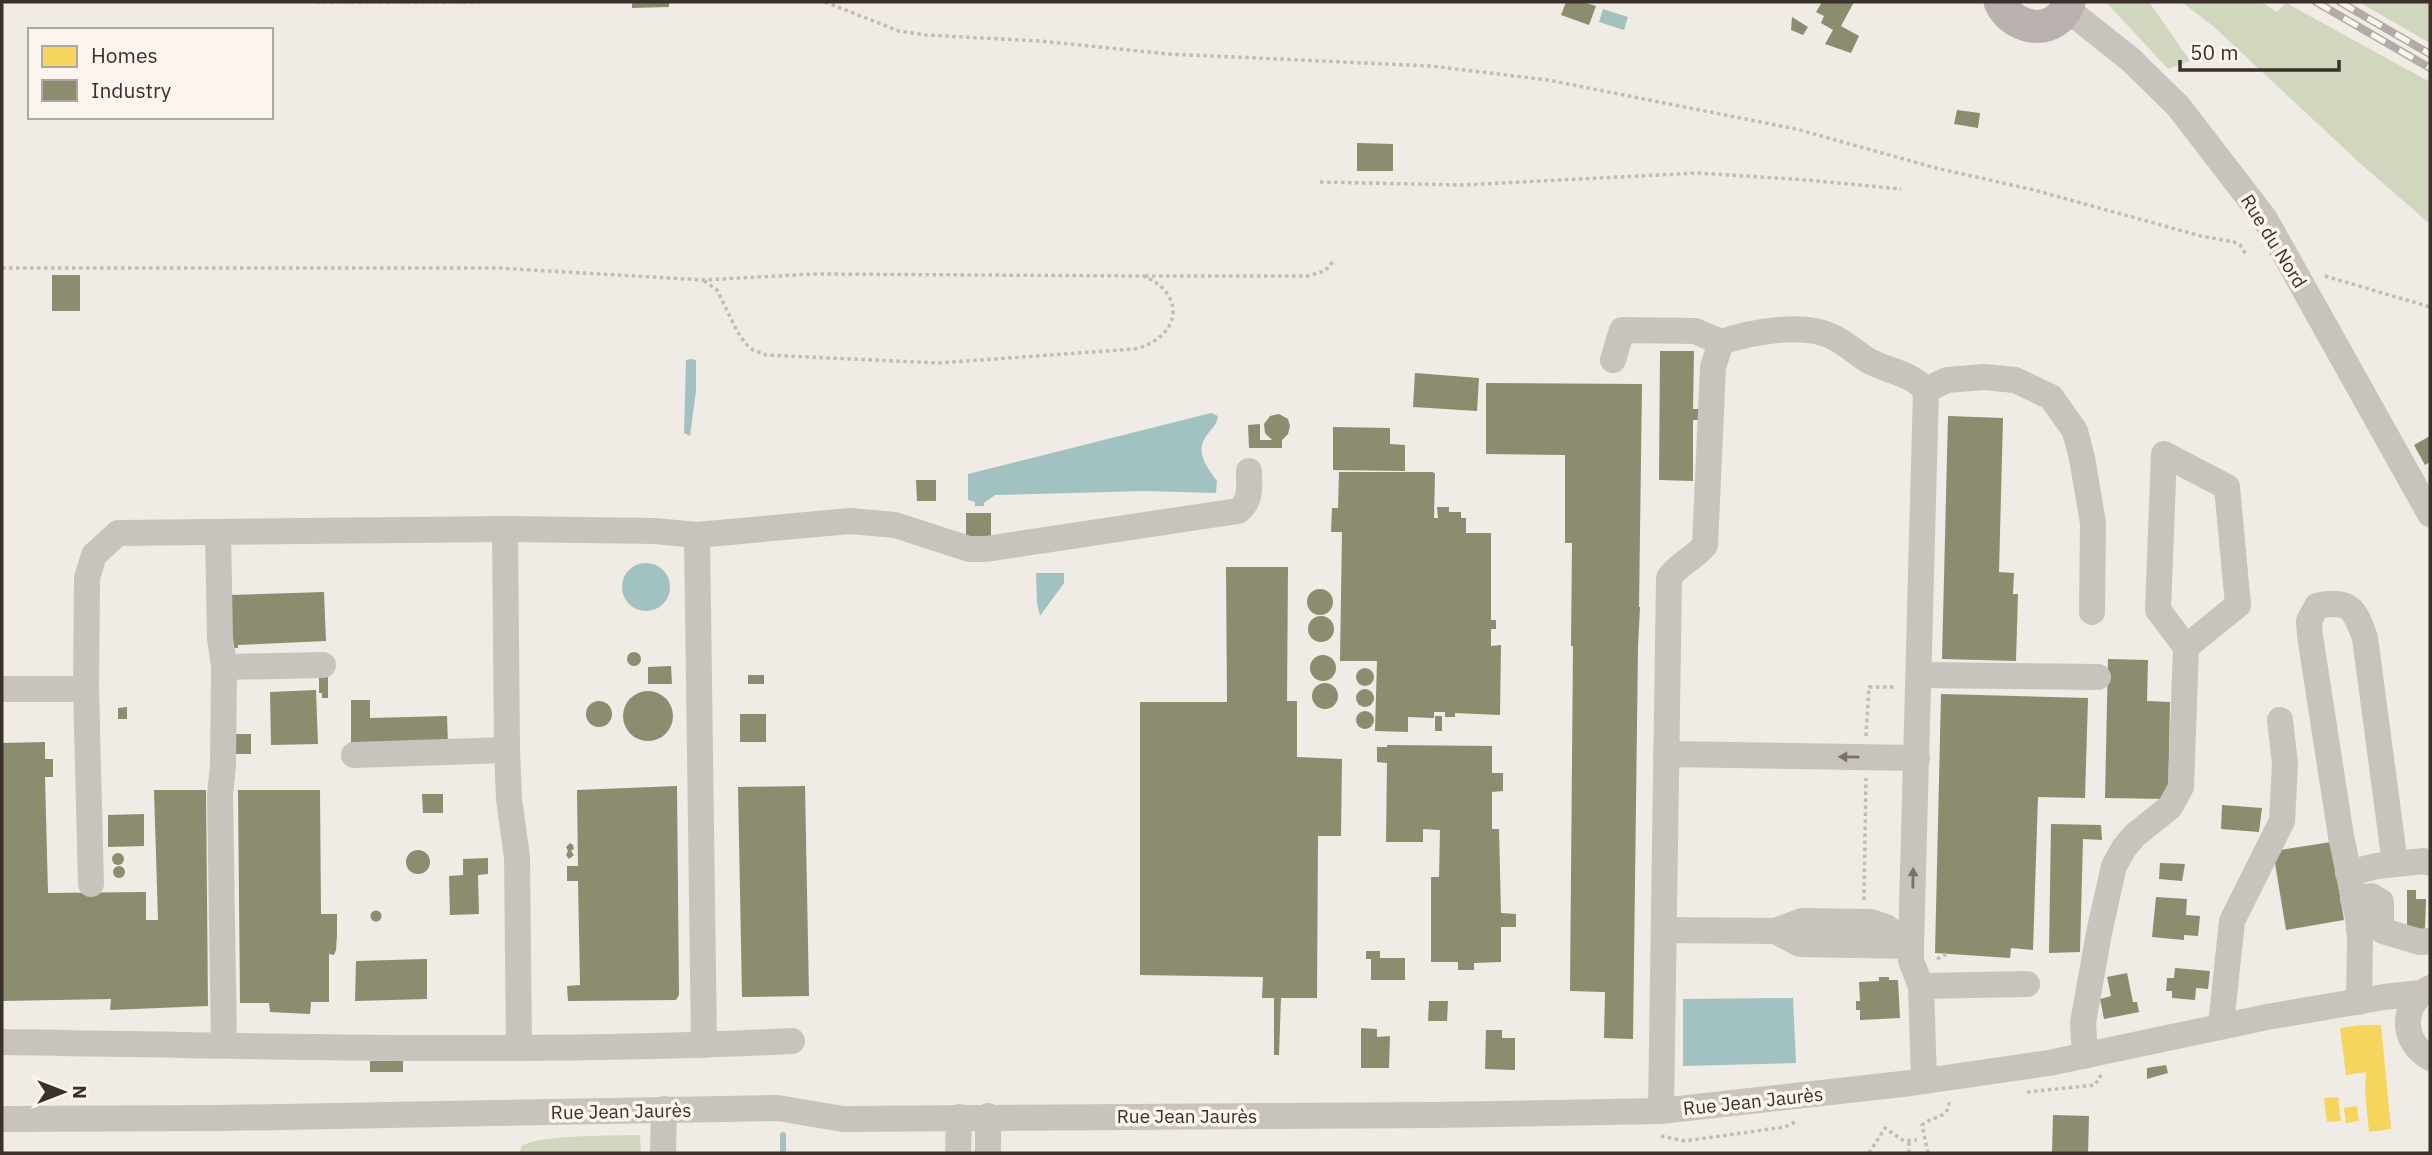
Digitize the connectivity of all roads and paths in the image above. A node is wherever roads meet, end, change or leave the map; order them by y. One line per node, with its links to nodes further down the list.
1 (316, 2): 2 (path)
2 (480, 2)
3 (825, 2): 8 (path)
4 (2000, 2): 5 (main road)
5 (2068, 5): 10 (street, Rue du Nord)
6 (1320, 182): 7 (path)
7 (1900, 189)
8 (2247, 256)
9 (1334, 260): 12 (path)
10 (2292, 265): 14 (path); 19 (street, Rue du Nord)
11 (2, 268): 13 (path)
12 (1143, 276): 13 (path); 13 (path)
13 (703, 280)
14 (2430, 307)
15 (1721, 342): 16 (street); 17 (street); 33 (street)
16 (1613, 360)
17 (1926, 390): 23 (street); 28 (street)
18 (1249, 471): 22 (street)
19 (2430, 514)
20 (505, 529): 21 (street); 22 (street); 32 (street)
21 (218, 532): 26 (street); 30 (street)
22 (697, 535): 56 (street)
23 (2092, 612)
24 (2186, 647): 24 (street); 58 (street)
25 (323, 665): 26 (street)
26 (224, 667): 55 (street)
27 (2098, 677): 28 (street)
28 (1920, 681): 35 (path); 36 (street)
29 (2, 689): 30 (street)
30 (86, 689): 40 (street)
31 (2280, 720): 52 (street)
32 (508, 750): 34 (street); 57 (street)
33 (1666, 754): 35 (street, one-way to 33); 43 (street)
34 (354, 755)
35 (1865, 757): 36 (street); 42 (path)
36 (1917, 758): 46 (street, one-way to 36)
37 (2430, 863): 38 (street)
38 (2395, 864): 39 (street); 39 (street)
39 (2348, 873): 41 (street)
40 (91, 884)
41 (2353, 899): 45 (street); 50 (street)
42 (1871, 922): 44 (street); 46 (street)
43 (1664, 930): 44 (street); 63 (street)
44 (1775, 931): 46 (street)
45 (2430, 941)
46 (1911, 946): 48 (street)
47 (2027, 984): 48 (street)
48 (1921, 986): 60 (street)
49 (2426, 990): 50 (street, Rue Jean Jaurès); 51 (street)
50 (2362, 1002): 51 (street); 52 (street, Rue Jean Jaurès)
51 (2407, 1022): 59 (street)
52 (2221, 1026): 58 (street, Rue Jean Jaurès)
53 (792, 1041): 56 (street)
54 (2, 1042): 55 (street)
55 (225, 1045): 57 (street)
56 (704, 1045): 57 (street)
57 (519, 1048)
58 (2085, 1056): 60 (street, Rue Jean Jaurès)
59 (2430, 1058)
60 (1924, 1081): 63 (street, Rue Jean Jaurès)
61 (1949, 1100): 74 (path)
62 (664, 1110): 64 (street, Rue Jean Jaurès); 66 (street, Rue Jean Jaurès); 69 (street)
63 (1661, 1111): 65 (street, Rue Jean Jaurès)
64 (958, 1116): 65 (street, Rue Jean Jaurès); 70 (street)
65 (989, 1116): 71 (street)
66 (2, 1119)
67 (1917, 1140): 68 (path)
68 (1909, 1141): 72 (path); 73 (path)
69 (663, 1153)
70 (958, 1153)
71 (989, 1153)
72 (1869, 1153)
73 (1909, 1153)
74 (1928, 1153)

